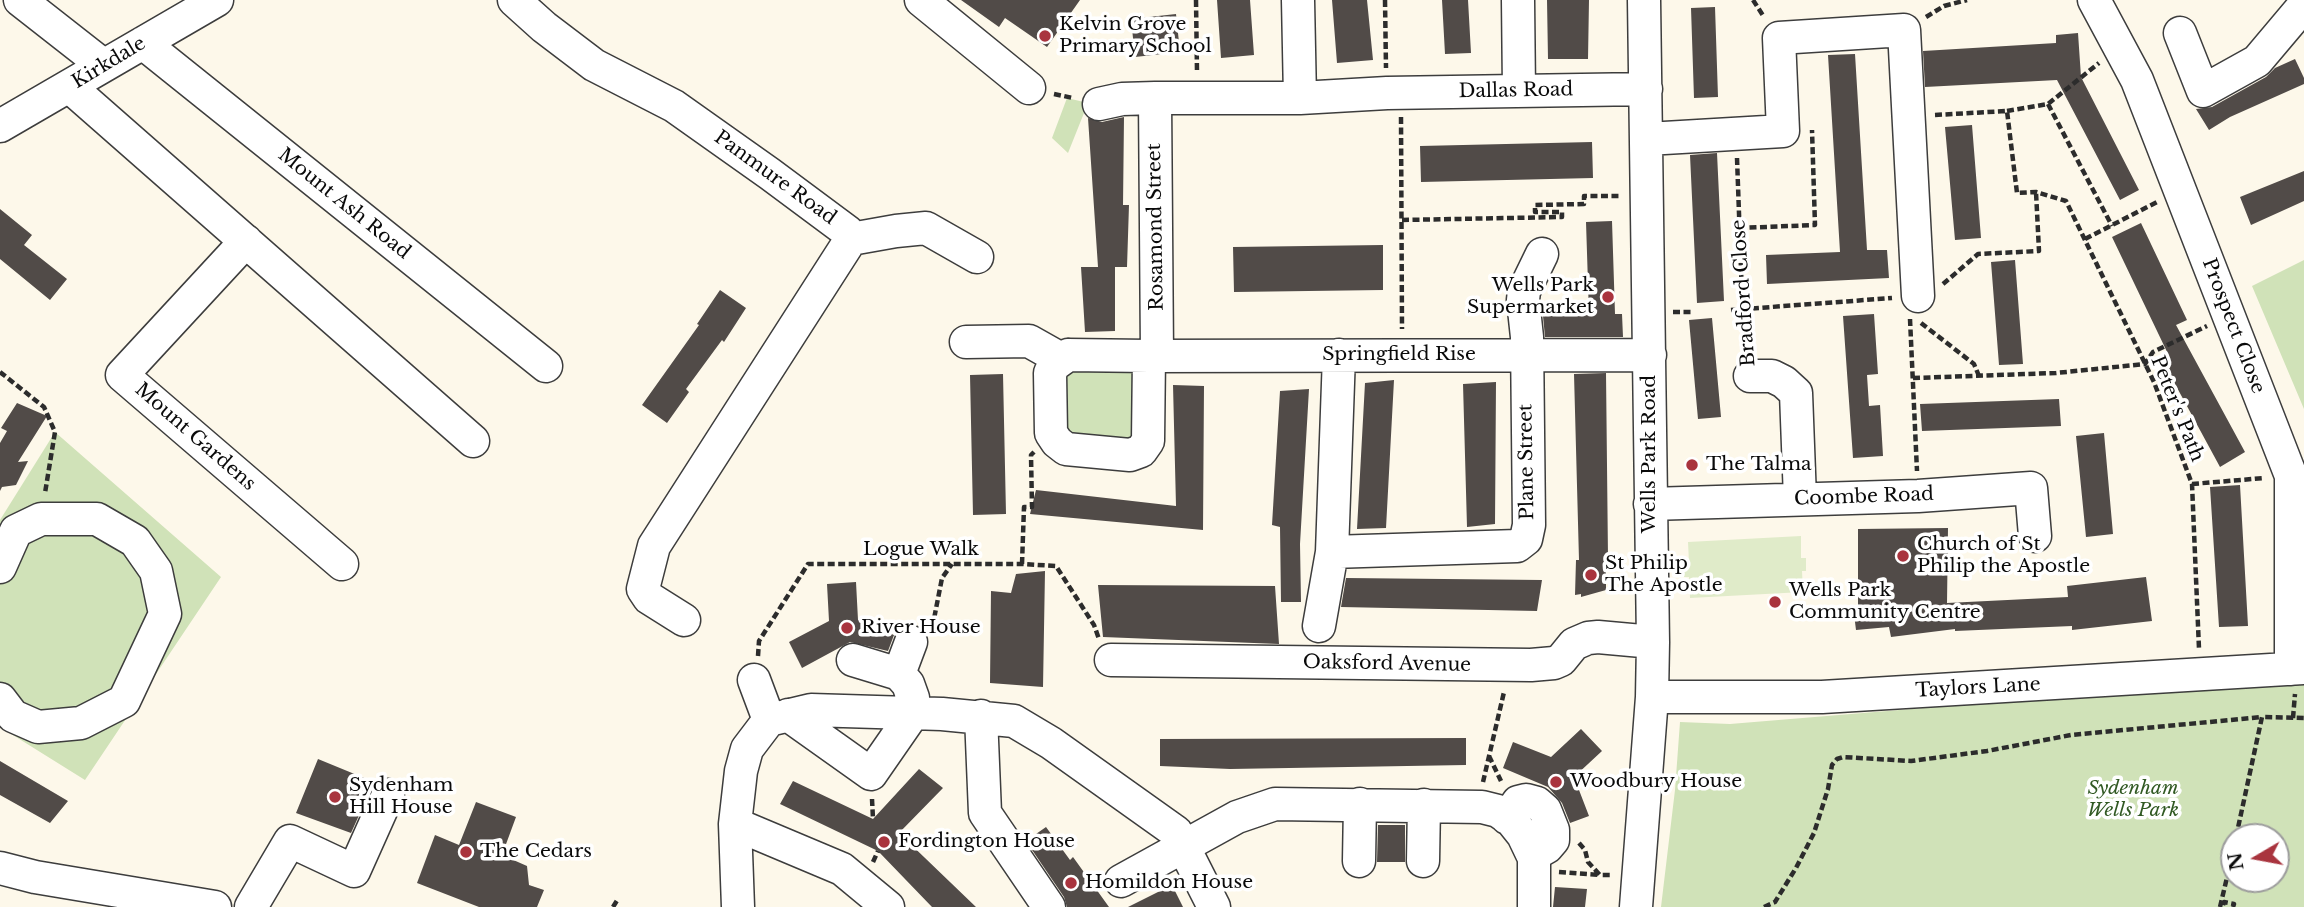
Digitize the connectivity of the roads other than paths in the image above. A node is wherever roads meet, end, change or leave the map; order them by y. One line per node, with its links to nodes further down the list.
1 (20, 0): 12 (street)
2 (217, 0): 11 (street, Kirkdale)
3 (514, 0): 22 (street, Panmure Road)
4 (921, 0): 14 (street)
5 (1298, 0): 18 (street)
6 (1518, 0): 16 (street)
7 (1644, 0): 15 (street, Wells Park Road)
8 (2094, 0): 47 (street, Prospect Close)
9 (2303, 10): 10 (street)
10 (2180, 33)
11 (143, 43): 12 (street, Kirkdale); 33 (street, Mount Ash Road)
12 (103, 65): 13 (street, Kirkdale)
13 (71, 87): 20 (street, Kirkdale); 23 (street)
14 (1030, 88)
15 (1646, 89): 16 (street, Dallas Road); 21 (street, Wells Park Road)
16 (1519, 91): 18 (street, Dallas Road)
17 (1155, 98): 18 (street, Dallas Road); 19 (street, Dallas Road); 30 (street, Rosamond Street)
18 (1300, 98)
19 (1098, 104)
20 (0, 126)
21 (1647, 139): 26 (street); 29 (street, Wells Park Road)
22 (851, 239): 25 (street); 42 (street, Panmure Road)
23 (246, 241): 35 (street); 40 (street, Mount Gardens)
24 (1542, 254): 31 (street)
25 (977, 257)
26 (1914, 305)
27 (966, 342): 32 (street)
28 (1339, 355): 30 (street, Springfield Rise); 31 (street, Springfield Rise); 39 (street)
29 (1650, 355): 31 (street, Springfield Rise); 37 (street, Wells Park Road)
30 (1153, 356): 32 (street); 32 (street, Rosamond Street)
31 (1526, 356): 39 (street, Plane Street)
32 (1060, 359)
33 (546, 366)
34 (1750, 376): 36 (street, Bradford Close)
35 (473, 441)
36 (1800, 499): 37 (street, Coombe Road); 38 (street, Coombe Road)
37 (1650, 504): 44 (street, Wells Park Road)
38 (2035, 536)
39 (1332, 552): 43 (street)
40 (342, 564)
41 (0, 567): 50 (street)
42 (684, 620)
43 (1320, 626)
44 (1653, 642): 46 (street, Oaksford Avenue); 49 (street, Wells Park Road)
45 (853, 660): 51 (street)
46 (1111, 660)
47 (2297, 668): 49 (street, Taylors Lane)
48 (754, 680): 53 (street)
49 (1652, 697): 63 (street, Wells Park Road)
50 (0, 699)
51 (914, 712): 52 (street); 53 (street); 53 (street)
52 (981, 716): 58 (street); 68 (street)
53 (779, 718): 57 (street)
54 (388, 795): 65 (street)
55 (1360, 804): 56 (street); 58 (street); 60 (street)
56 (1424, 805): 59 (street); 70 (street)
57 (735, 824): 66 (street); 67 (street)
58 (1184, 845): 62 (street); 69 (street)
59 (1423, 860)
60 (1359, 861)
61 (0, 869): 64 (street)
62 (1121, 881)
63 (1637, 892)
64 (215, 907)
65 (251, 907)
66 (738, 907)
67 (888, 907)
68 (1049, 907)
69 (1214, 907)
70 (1534, 907)

